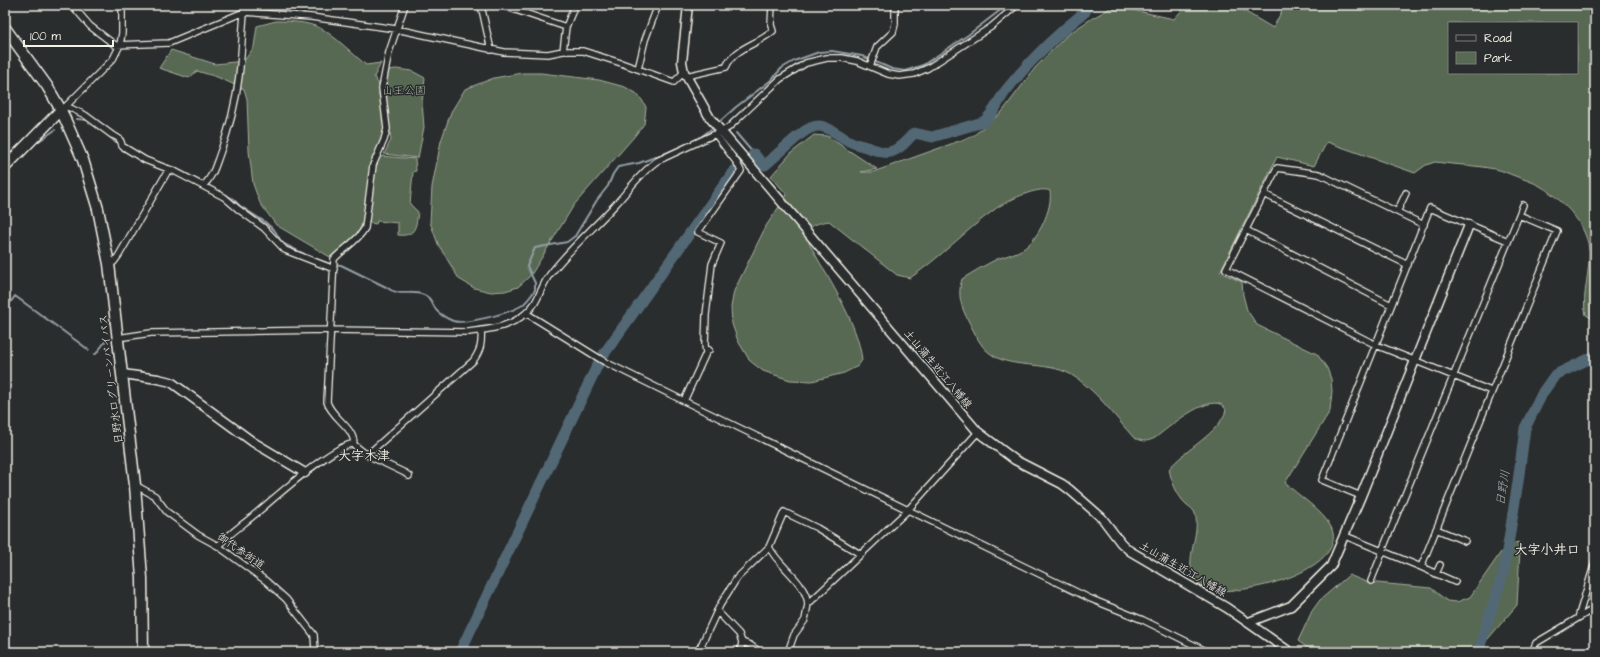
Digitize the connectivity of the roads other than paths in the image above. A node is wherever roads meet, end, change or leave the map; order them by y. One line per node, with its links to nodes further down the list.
1 (72, 5): 17 (street)
2 (122, 5): 17 (street)
3 (245, 5): 13 (street)
4 (405, 5): 16 (street)
5 (481, 5): 18 (street)
6 (501, 5): 14 (street)
7 (575, 5): 14 (street)
8 (658, 5): 21 (street)
9 (688, 5): 22 (main road, 土山蒲生近江八幡線)
10 (772, 5): 22 (street)
11 (895, 5): 20 (street)
12 (1017, 5): 20 (street)
13 (244, 12): 16 (street); 17 (street); 27 (street)
14 (566, 27): 19 (street)
15 (5, 28): 23 (highway, 日野水口グリーンバイパス)
16 (396, 29): 18 (street); 39 (street)
17 (120, 45): 23 (street)
18 (491, 50): 19 (street)
19 (563, 51): 21 (street)
20 (870, 65): 24 (street)
21 (638, 69): 22 (street)
22 (685, 74): 24 (main road, 土山蒲生近江八幡線)
23 (64, 108): 25 (highway); 26 (street); 37 (highway, 日野水口グリーンバイパス)
24 (719, 132): 41 (street); 50 (street); 51 (main road, 土山蒲生近江八幡線)
25 (5, 167)
26 (169, 169): 27 (street); 37 (street)
27 (203, 186): 39 (street)
28 (1406, 193): 31 (street)
29 (1264, 194): 31 (street); 35 (street); 38 (street)
30 (1523, 205): 32 (street)
31 (1397, 212): 33 (street)
32 (1519, 215): 36 (street); 49 (street)
33 (1424, 225): 34 (street); 38 (street)
34 (1469, 225): 36 (street); 46 (main road)
35 (1246, 230): 40 (street); 45 (street)
36 (1508, 241): 48 (street)
37 (108, 264): 47 (highway, 日野水口グリーンバイパス)
38 (1408, 265): 40 (street)
39 (334, 268): 42 (street)
40 (1391, 305): 45 (street)
41 (526, 313): 43 (street); 50 (street)
42 (330, 330): 43 (street); 44 (street); 52 (street)
43 (481, 330): 53 (street)
44 (124, 337)
45 (1376, 345): 46 (street); 57 (street)
46 (1415, 360): 48 (street); 57 (main road)
47 (123, 374): 54 (main road); 56 (highway, 日野水口グリーンバイパス)
48 (1453, 375): 49 (street); 64 (street)
49 (1492, 391): 59 (street)
50 (684, 401): 58 (street)
51 (978, 432): 58 (street); 76 (main road, 土山蒲生近江八幡線)
52 (354, 444): 53 (street); 54 (street)
53 (367, 455): 55 (street)
54 (305, 473): 62 (street)
55 (409, 476)
56 (135, 485): 62 (street, 御代参街道); 79 (highway, 日野水口グリーンバイパス)
57 (1361, 496): 60 (main road)
58 (907, 510): 65 (street); 78 (street)
59 (1436, 529): 61 (street); 68 (street)
60 (1344, 536): 64 (street); 76 (main road)
61 (1465, 541)
62 (218, 546): 80 (street, 御代参街道)
63 (769, 547): 65 (street); 72 (street); 74 (street)
64 (1383, 551): 68 (street); 70 (street)
65 (860, 554): 72 (street)
66 (1595, 562): 75 (street)
67 (1440, 565): 69 (street)
68 (1421, 567): 69 (street)
69 (1436, 574): 71 (street)
70 (1371, 581)
71 (1455, 582)
72 (808, 604): 84 (street)
73 (1595, 608): 75 (street)
74 (717, 610): 77 (street); 81 (street)
75 (1578, 618): 86 (street)
76 (1249, 622): 85 (main road, 土山蒲生近江八幡線)
77 (742, 642): 82 (street); 83 (street)
78 (1206, 651)
79 (143, 652)
80 (315, 652)
81 (698, 652)
82 (740, 652)
83 (760, 652)
84 (788, 652)
85 (1290, 652)
86 (1532, 652)

